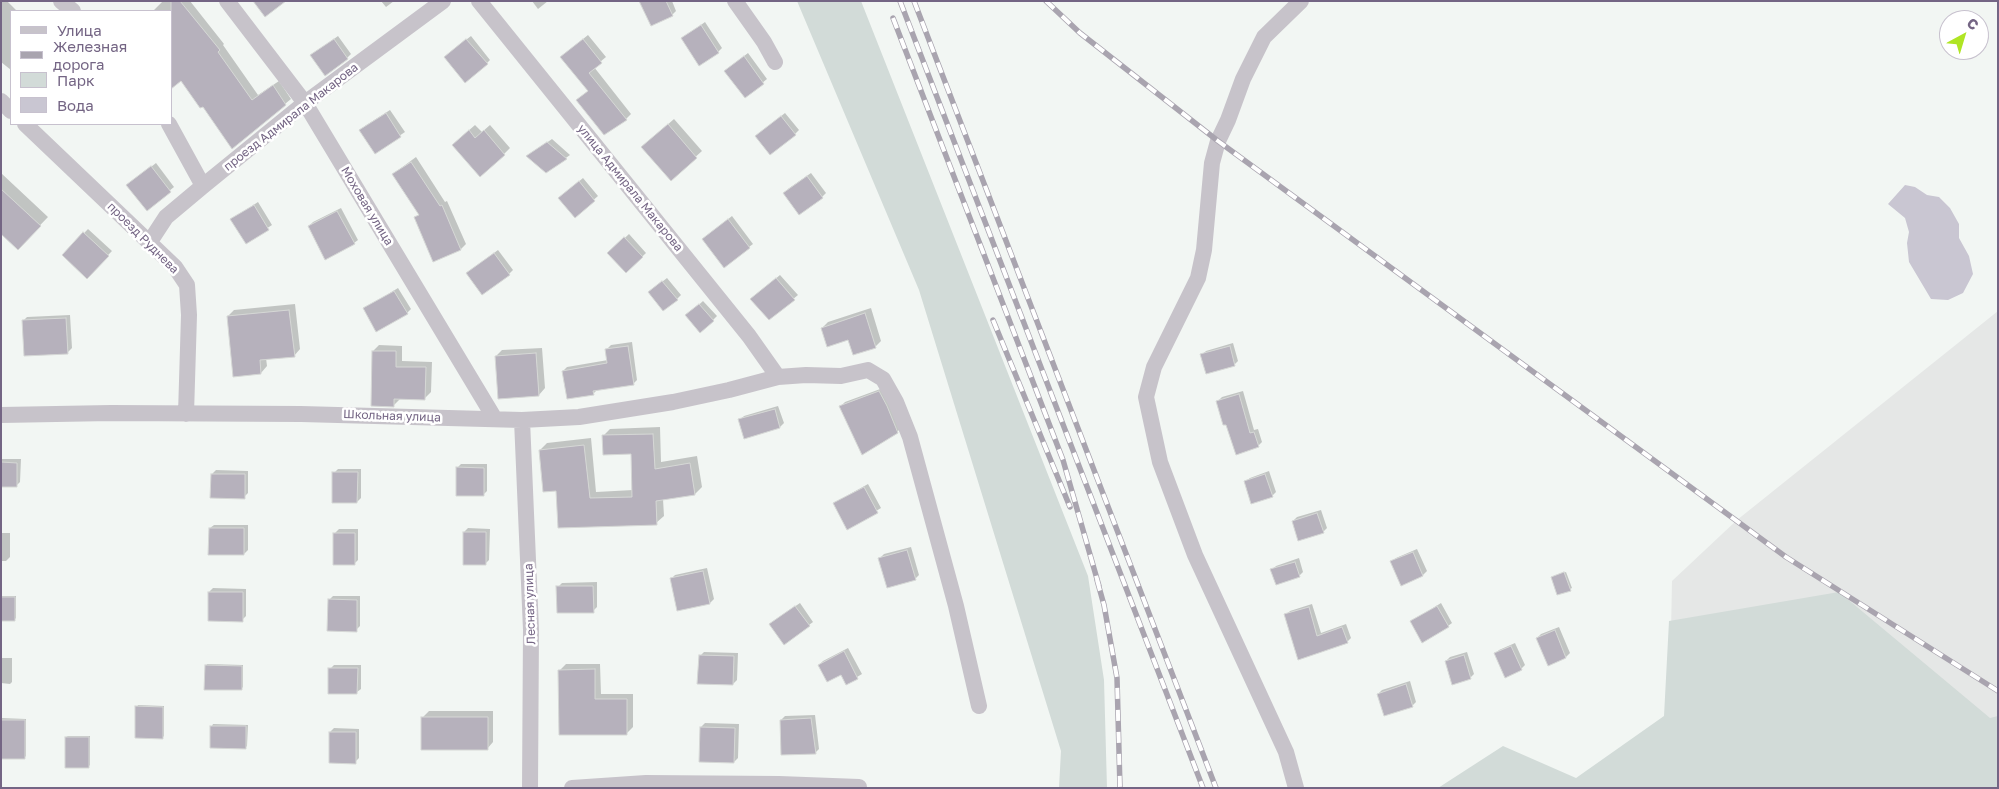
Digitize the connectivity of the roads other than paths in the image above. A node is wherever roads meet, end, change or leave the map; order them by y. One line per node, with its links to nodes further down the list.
1 (61, 1): 7 (street)
2 (227, 1): 10 (street, Моховая улица)
3 (444, 1): 10 (street, проезд Адмирала Макарова)
4 (479, 1): 16 (street, улица Адмирала Макарова)
5 (735, 1): 8 (street)
6 (1301, 1): 25 (street)
7 (72, 10)
8 (775, 62)
9 (1, 101): 11 (street)
10 (305, 103): 14 (street, проезд Адмирала Макарова); 19 (street, Моховая улица)
11 (10, 110)
12 (26, 125): 15 (street, проезд Руднева)
13 (170, 125): 14 (street)
14 (203, 186): 15 (street, проезд Адмирала Макарова)
15 (149, 243): 17 (street, проезд Руднева)
16 (778, 377): 20 (street, Школьная улица); 21 (street, Школьная улица)
17 (186, 414): 18 (street, Школьная улица); 19 (street, Школьная улица)
18 (1, 415)
19 (495, 419): 20 (street, Школьная улица)
20 (522, 420): 23 (street, Лесная улица)
21 (979, 706)
22 (860, 787): 24 (street)
23 (530, 788)
24 (572, 788)
25 (1296, 788)

